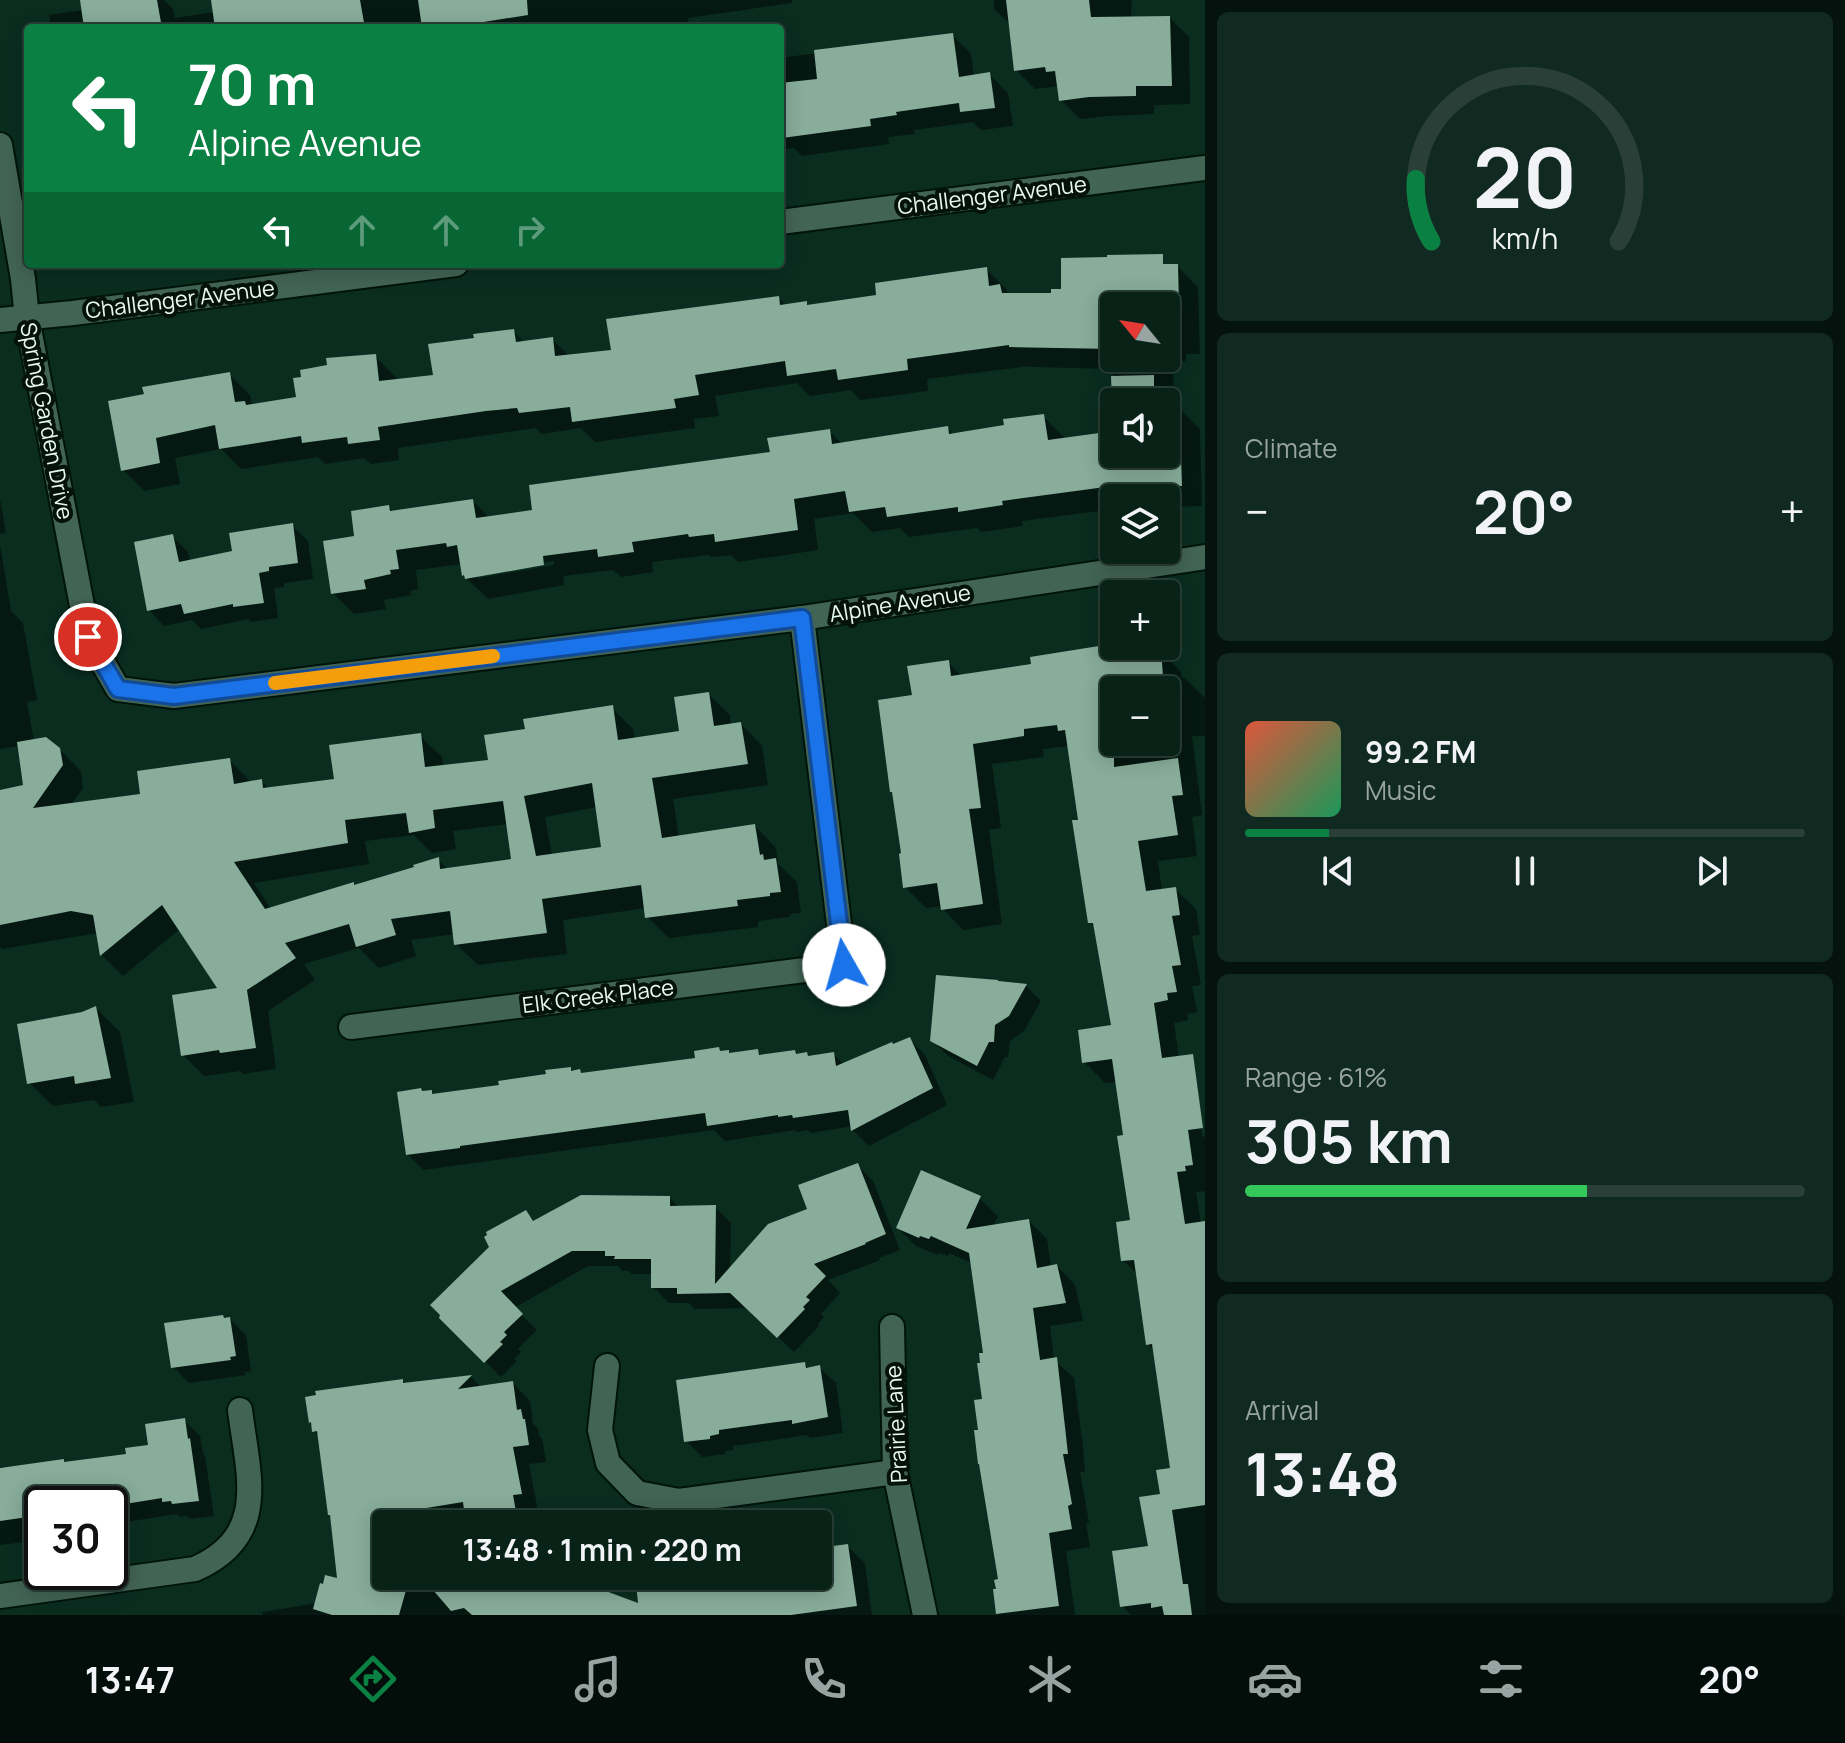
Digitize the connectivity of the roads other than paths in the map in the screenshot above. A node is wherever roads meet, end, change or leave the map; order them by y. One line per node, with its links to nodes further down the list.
1 (0, 145): 5 (street, Spring Garden Drive)
2 (1205, 168): 3 (street, Challenger Avenue)
3 (784, 221)
4 (424, 268): 5 (street, Challenger Avenue)
5 (27, 318): 6 (street, Challenger Avenue); 9 (street, Spring Garden Drive)
6 (0, 320)
7 (1205, 557): 8 (street, Alpine Avenue)
8 (802, 618): 9 (street, Alpine Avenue); 10 (street, Elk Creek Place)
9 (118, 689)
10 (351, 1027)
11 (892, 1327): 14 (street, Prairie Lane)
12 (607, 1366): 14 (street)
13 (240, 1410): 15 (street)
14 (895, 1472): 16 (street, Prairie Lane)
15 (0, 1596)
16 (925, 1615)

